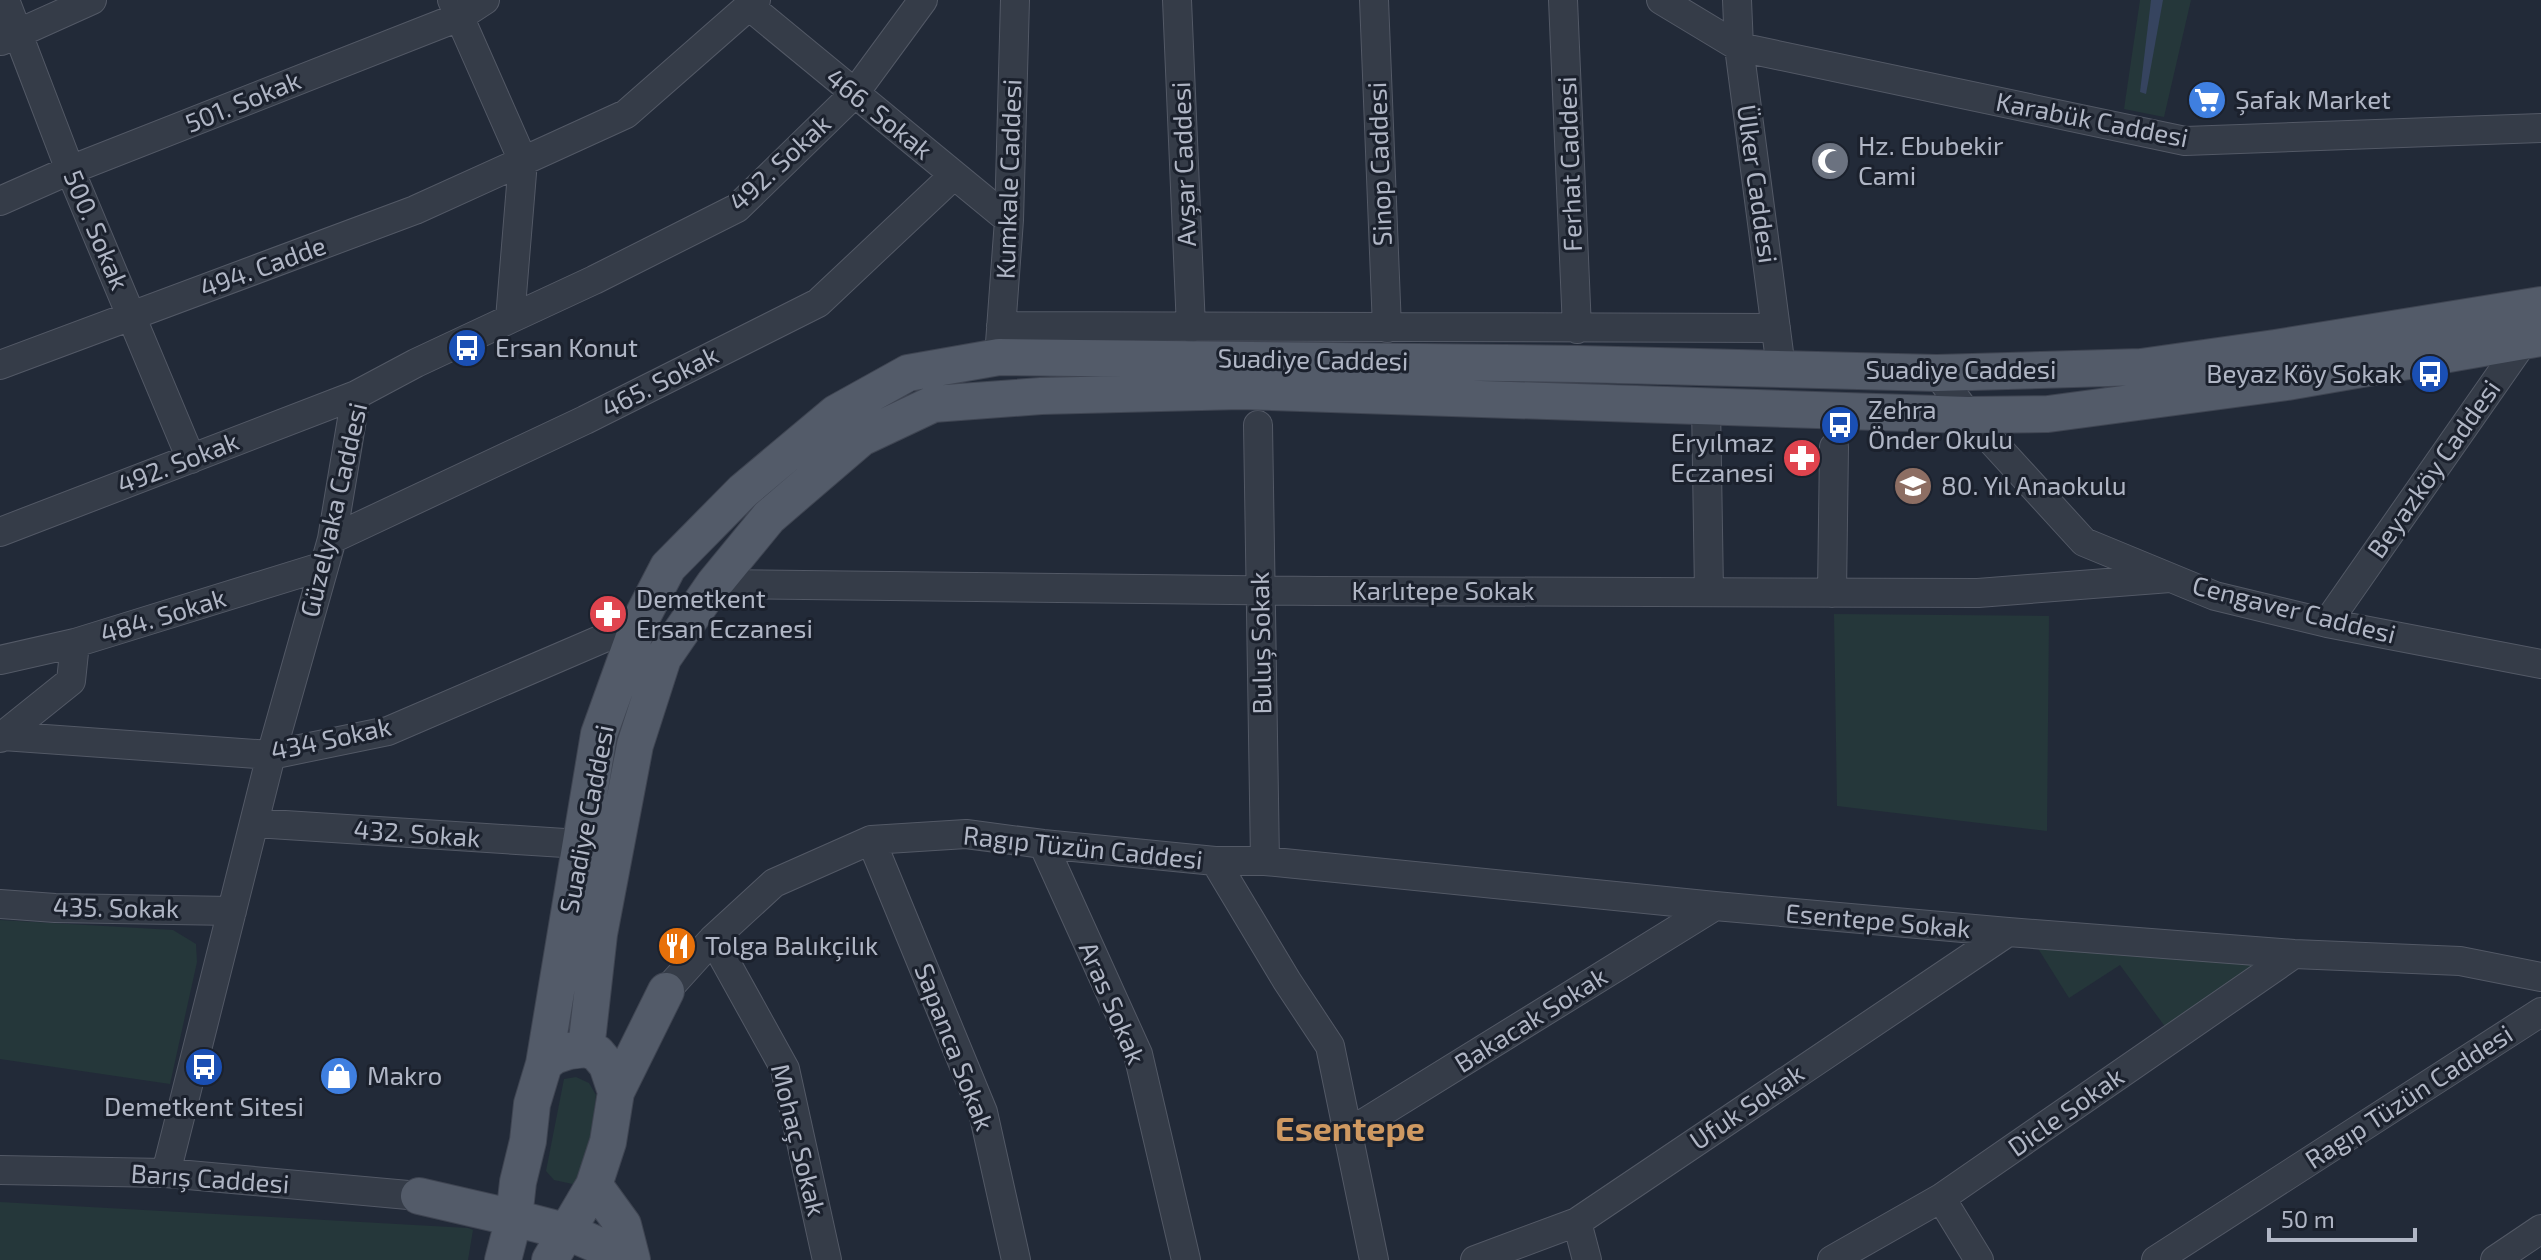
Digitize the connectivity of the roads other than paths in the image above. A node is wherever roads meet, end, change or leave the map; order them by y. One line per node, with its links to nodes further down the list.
1 (5, 0): 13 (street, 500. Sokak)
2 (92, 0): 13 (street)
3 (485, 0): 12 (street, 501. Sokak)
4 (923, 0): 15 (street, 492. Sokak)
5 (1015, 0): 21 (street, Kumkale Caddesi)
6 (1177, 0): 25 (street, Avşar Caddesi)
7 (1374, 0): 26 (street, Sinop Caddesi)
8 (1563, 0): 28 (street, Ferhat Caddesi)
9 (1661, 0): 14 (street, Karabük Caddesi)
10 (1737, 0): 14 (street, Ülker Caddesi)
11 (753, 3): 15 (street, 466. Sokak); 17 (street)
12 (455, 8): 17 (street); 18 (street, 501. Sokak)
13 (9, 37): 18 (street, 500. Sokak)
14 (1739, 47): 16 (street, Karabük Caddesi); 27 (street, Ülker Caddesi)
15 (854, 94): 19 (street, 466. Sokak); 24 (street, 492. Sokak)
16 (2541, 128)
17 (523, 161): 23 (street, 494. Cadde); 24 (street)
18 (70, 170): 20 (street, 501. Sokak); 23 (street, 500. Sokak)
19 (954, 175): 21 (street, 466. Sokak); 41 (street, 465. Sokak)
20 (0, 201)
21 (1009, 220): 30 (street, Kumkale Caddesi)
22 (2541, 305): 33 (main road, Suadiye Caddesi)
23 (132, 316): 31 (street, 494. Cadde); 39 (street, 500. Sokak)
24 (510, 319): 34 (street, Güzelyaka Caddesi)
25 (1191, 328): 26 (street); 30 (street)
26 (1387, 328): 28 (street)
27 (1776, 328): 28 (street); 32 (street, Ülker Caddesi)
28 (1577, 329)
29 (2535, 332): 36 (main road, Suadiye Caddesi); 48 (street, Beyazköy Caddesi)
30 (1000, 341): 32 (main road, Suadiye Caddesi); 47 (main road, Suadiye Caddesi)
31 (0, 365)
32 (1781, 368): 33 (main road, Suadiye Caddesi)
33 (1937, 373): 36 (street, Cengaver Caddesi)
34 (356, 395): 39 (street, 492. Sokak); 41 (street, Güzelyaka Caddesi)
35 (1706, 405): 36 (main road, Suadiye Caddesi); 43 (main road, Suadiye Caddesi); 45 (street)
36 (1968, 415): 42 (street, Cengaver Caddesi)
37 (1258, 425): 44 (street, Buluş Sokak)
38 (1834, 447): 46 (street)
39 (191, 459): 40 (street, 492. Sokak)
40 (0, 532)
41 (328, 552): 49 (street, 484. Sokak); 53 (street, Güzelyaka Caddesi)
42 (2170, 578): 46 (street, Karlıtepe Sokak); 48 (street, Cengaver Caddesi)
43 (714, 584): 44 (street, Karlıtepe Sokak); 69 (main road, Suadiye Caddesi)
44 (1260, 590): 45 (street, Karlıtepe Sokak); 59 (street, Buluş Sokak)
45 (1709, 592): 46 (street, Karlıtepe Sokak)
46 (1832, 593)
47 (639, 623): 53 (street, 434 Sokak); 56 (main road, Suadiye Caddesi)
48 (2327, 623): 50 (street, Cengaver Caddesi)
49 (75, 643): 51 (street, 484. Sokak); 52 (street)
50 (2538, 659)
51 (0, 660)
52 (1, 737): 53 (street, 434 Sokak)
53 (271, 755): 54 (street, Güzelyaka Caddesi)
54 (254, 823): 56 (street, 432. Sokak); 62 (street, Güzelyaka Caddesi)
55 (871, 840): 57 (street, Ragıp Tüzün Caddesi); 64 (street, Ragıp Tüzün Caddesi); 86 (street, Sapanca Sokak)
56 (580, 844): 70 (main road, Suadiye Caddesi)
57 (1043, 844): 58 (street, Ragıp Tüzün Caddesi); 87 (street, Aras Sokak)
58 (1215, 861): 59 (street, Esentepe Sokak); 72 (street, Ragıp Tüzün Caddesi)
59 (1265, 861): 61 (street, Esentepe Sokak)
60 (0, 904): 62 (street, 435. Sokak)
61 (1715, 906): 63 (street, Esentepe Sokak); 72 (street, Bakacak Sokak)
62 (232, 911): 74 (street, Güzelyaka Caddesi)
63 (2008, 932): 65 (street, Esentepe Sokak); 80 (street, Ufuk Sokak)
64 (713, 939): 67 (street, Ragıp Tüzün Caddesi); 85 (street, Mohaç Sokak)
65 (2294, 954): 66 (street, Esentepe Sokak); 78 (street, Dicle Sokak)
66 (2541, 977)
67 (666, 991): 69 (main road, Ragıp Tüzün Caddesi); 71 (main road, Ragıp Tüzün Caddesi)
68 (2541, 1012): 93 (street, Ragıp Tüzün Caddesi)
69 (592, 1051): 70 (main road); 71 (main road)
70 (544, 1064): 75 (main road, Suadiye Caddesi)
71 (616, 1092): 76 (main road)
72 (1348, 1133): 88 (street, Ragıp Tüzün Caddesi)
73 (0, 1170): 74 (street, Barış Caddesi)
74 (166, 1173): 77 (street, Barış Caddesi)
75 (518, 1182): 77 (main road, Barış Caddesi); 79 (main road, Suadiye Caddesi)
76 (594, 1185): 82 (main road); 84 (main road)
77 (419, 1196): 79 (main road, Barış Caddesi)
78 (1941, 1198): 91 (street, Dicle Sokak); 92 (street)
79 (514, 1218): 82 (main road); 83 (main road, Suadiye Caddesi)
80 (1577, 1222): 89 (street, Ufuk Sokak); 90 (street)
81 (2541, 1229): 94 (street)
82 (559, 1246): 84 (main road)
83 (503, 1260)
84 (632, 1260)
85 (827, 1260)
86 (1016, 1260)
87 (1186, 1260)
88 (1374, 1260)
89 (1475, 1260)
90 (1587, 1260)
91 (1832, 1260)
92 (1979, 1260)
93 (2156, 1260)
94 (2495, 1260)

